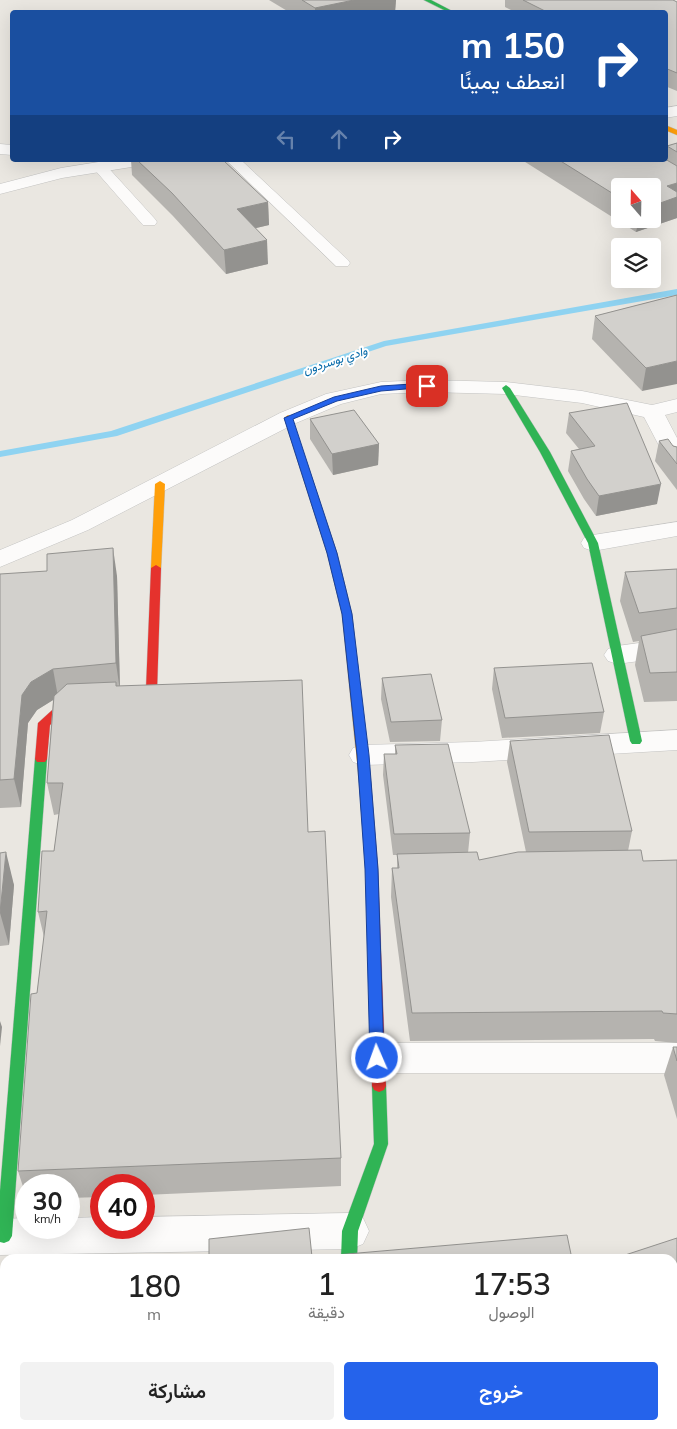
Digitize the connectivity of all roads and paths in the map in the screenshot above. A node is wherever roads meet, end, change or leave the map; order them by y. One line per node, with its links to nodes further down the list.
1 (428, 0): 2 (street)
2 (447, 10)
3 (677, 111): 4 (street)
4 (668, 127)
5 (128, 162): 8 (street)
6 (235, 162): 12 (lane)
7 (39, 164): 9 (street)
8 (99, 166): 9 (street); 11 (lane)
9 (24, 182): 10 (street)
10 (0, 189)
11 (149, 222)
12 (342, 263)
13 (506, 388): 15 (street); 16 (street); 20 (street)
14 (677, 405): 15 (street)
15 (652, 412): 17 (street)
16 (288, 418): 18 (street); 26 (street)
17 (677, 459)
18 (160, 484): 21 (street); 31 (street)
19 (677, 529): 20 (street)
20 (593, 543): 23 (street)
21 (0, 559)
22 (677, 647): 23 (street)
23 (617, 655): 25 (street)
24 (677, 740): 25 (street)
25 (636, 741): 26 (street)
26 (363, 755): 27 (street)
27 (372, 869): 28 (street); 29 (street)
28 (401, 869)
29 (377, 1058): 30 (street); 32 (street)
30 (677, 1058)
31 (2, 1237): 32 (street)
32 (349, 1245)

